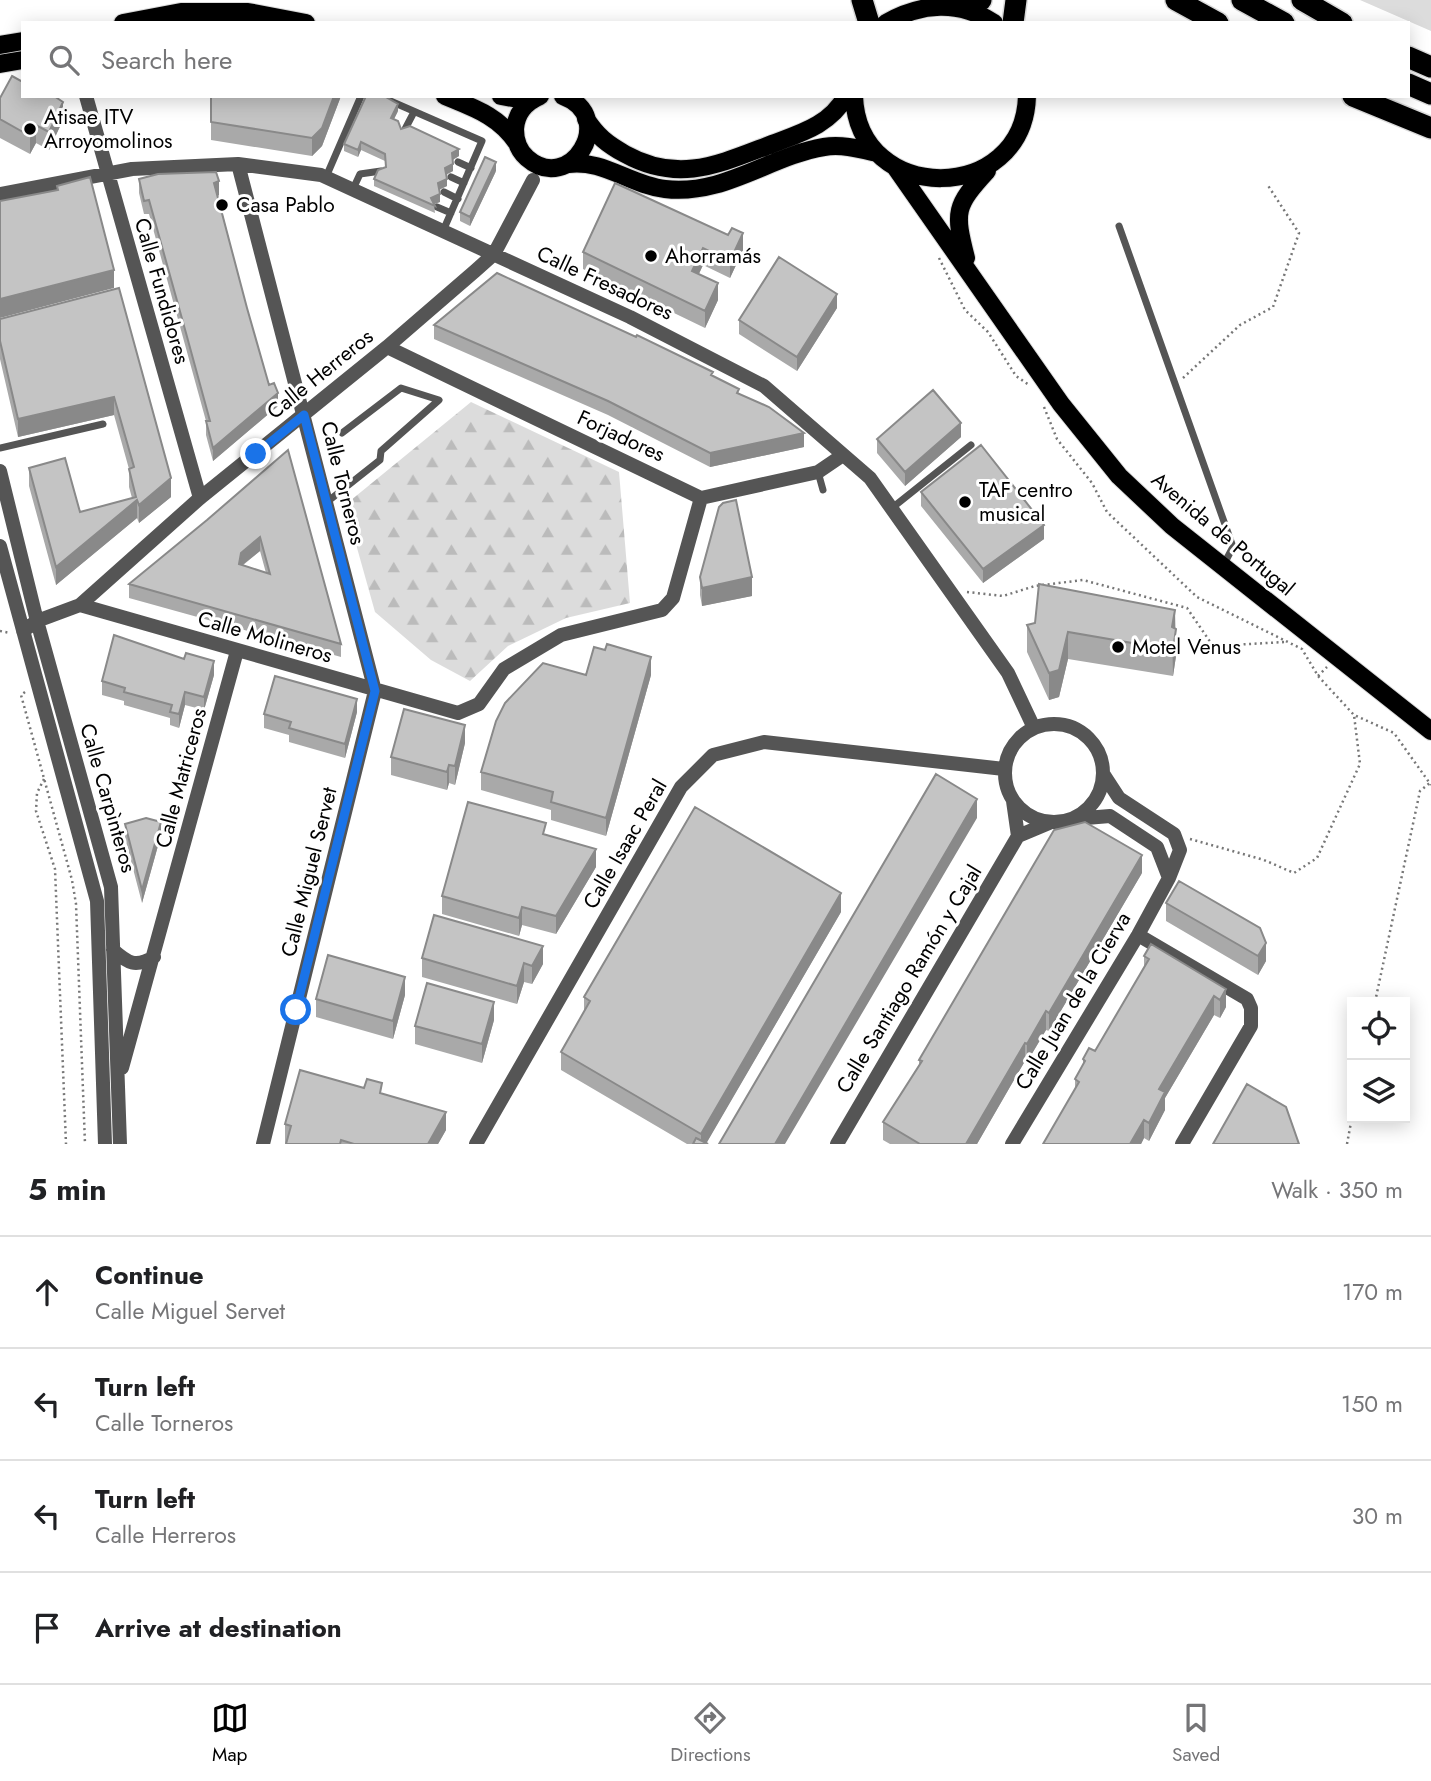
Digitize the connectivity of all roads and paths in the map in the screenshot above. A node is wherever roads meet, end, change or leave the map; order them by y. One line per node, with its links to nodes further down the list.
1 (862, 0): 9 (highway)
2 (1016, 0): 12 (highway)
3 (1176, 0): 13 (highway)
4 (1242, 0): 14 (highway)
5 (1301, 0): 15 (highway)
6 (972, 4): 10 (main road); 11 (main road)
7 (134, 21): 8 (main road)
8 (295, 21)
9 (868, 21)
10 (889, 21)
11 (991, 21)
12 (1013, 21)
13 (1214, 21)
14 (1280, 21)
15 (1338, 21)
16 (21, 41): 17 (main road)
17 (0, 45)
18 (1410, 58): 21 (highway)
19 (21, 60): 20 (main road)
20 (0, 64)
21 (1431, 67)
22 (1410, 85): 23 (highway)
23 (1431, 94)
24 (87, 98): 47 (street, Calle Fundidores)
25 (360, 98): 48 (lane)
26 (384, 98): 34 (lane)
27 (450, 98): 38 (main road)
28 (566, 98): 35 (main road)
29 (845, 98): 35 (main road)
30 (854, 98): 39 (main road)
31 (1027, 98): 40 (main road, Avenida de Portugal)
32 (1358, 98): 36 (highway)
33 (535, 99): 38 (main road)
34 (414, 111): 37 (lane); 44 (lane)
35 (586, 119): 43 (main road)
36 (1431, 128)
37 (404, 131)
38 (521, 149): 43 (main road); 50 (street)
39 (877, 153): 43 (main road); 45 (main road)
40 (996, 160): 45 (main road); 62 (main road, Avenida de Portugal)
41 (458, 162): 44 (lane)
42 (238, 164): 47 (street, Calle Fresadores); 48 (street, Calle Fresadores); 65 (street, Calle Torneros)
43 (561, 166): 50 (street)
44 (471, 168): 51 (lane)
45 (896, 168): 62 (main road, Avenida de Portugal)
46 (377, 175): 53 (lane)
47 (107, 176): 55 (street, Calle Fresadores); 74 (street, Calle Fundidores)
48 (326, 177): 53 (street, Calle Fresadores)
49 (451, 177): 51 (lane)
50 (533, 180): 61 (street, Calle Herreros)
51 (464, 183): 56 (lane)
52 (1266, 184): 64 (path)
53 (353, 190): 60 (street, Calle Fresadores)
54 (444, 192): 56 (lane)
55 (0, 194)
56 (457, 198): 58 (lane)
57 (438, 207): 58 (lane)
58 (451, 213): 60 (lane)
59 (1119, 226): 64 (lane)
60 (443, 231): 61 (street, Calle Fresadores)
61 (494, 254): 63 (street, Calle Herreros); 70 (street, Calle Fresadores)
62 (970, 271): 79 (main road, Avenida de Portugal)
63 (387, 347): 65 (street, Calle Herreros); 75 (street, Forjadores)
64 (1176, 385): 79 (lane)
65 (304, 415): 74 (street, Calle Herreros); 76 (street, Calle Torneros)
66 (103, 424): 69 (lane)
67 (342, 433): 76 (lane)
68 (971, 445): 77 (lane)
69 (0, 449)
70 (843, 455): 72 (street); 77 (street, Calle Fresadores)
71 (0, 471): 82 (street, Calle Carpìnteros)
72 (818, 472): 73 (lane); 75 (street)
73 (823, 490)
74 (200, 498): 81 (street, Calle Herreros)
75 (701, 498): 87 (street, Calle Molineros)
76 (326, 503): 87 (street, Calle Torneros)
77 (892, 508): 80 (street, Calle Fresadores)
78 (0, 546): 83 (street, Calle Carpìnteros)
79 (1223, 567): 90 (main road, Avenida de Portugal)
80 (950, 590): 84 (path); 89 (street, Calle Fresadores)
81 (80, 605): 82 (street, Calle Herreros); 85 (street, Calle Molineros)
82 (37, 621): 83 (street, Calle Herreros); 103 (street, Calle Carpìnteros)
83 (17, 630): 91 (street, Calle Carpìnteros)
84 (1287, 641)
85 (237, 651): 87 (street, Calle Molineros); 104 (street, Calle Matriceros)
86 (29, 687): 94 (path)
87 (375, 691): 113 (street, Calle Miguel Servet)
88 (1354, 715): 99 (path)
89 (1034, 727): 92 (street); 93 (street)
90 (1431, 731)
91 (60, 767): 94 (path); 111 (street, Calle Carpìnteros)
92 (1004, 769): 96 (street); 114 (street, Calle Isaac Peral)
93 (1104, 775): 97 (street); 99 (street)
94 (45, 778): 109 (path); 110 (path)
95 (1431, 782): 105 (path)
96 (1013, 801): 98 (street); 100 (street)
97 (1074, 819): 98 (street); 101 (street)
98 (1049, 823): 100 (street)
99 (1174, 834): 101 (street)
100 (1018, 836): 108 (street, Calle Santiago Ramón y Cajal)
101 (1169, 878): 102 (street, Calle Juan de la Cierva)
102 (1138, 935): 115 (street, Calle Juan de la Cierva); 116 (street)
103 (113, 950): 104 (street); 106 (street, Calle Carpìnteros)
104 (154, 957): 106 (street, Calle Matriceros)
105 (1376, 997)
106 (118, 1081): 112 (street, Calle Carpìnteros)
107 (1351, 1123): 117 (path)
108 (839, 1143)
109 (66, 1144)
110 (85, 1144)
111 (105, 1144)
112 (120, 1144)
113 (263, 1144)
114 (476, 1144)
115 (1012, 1144)
116 (1182, 1144)
117 (1347, 1144)

